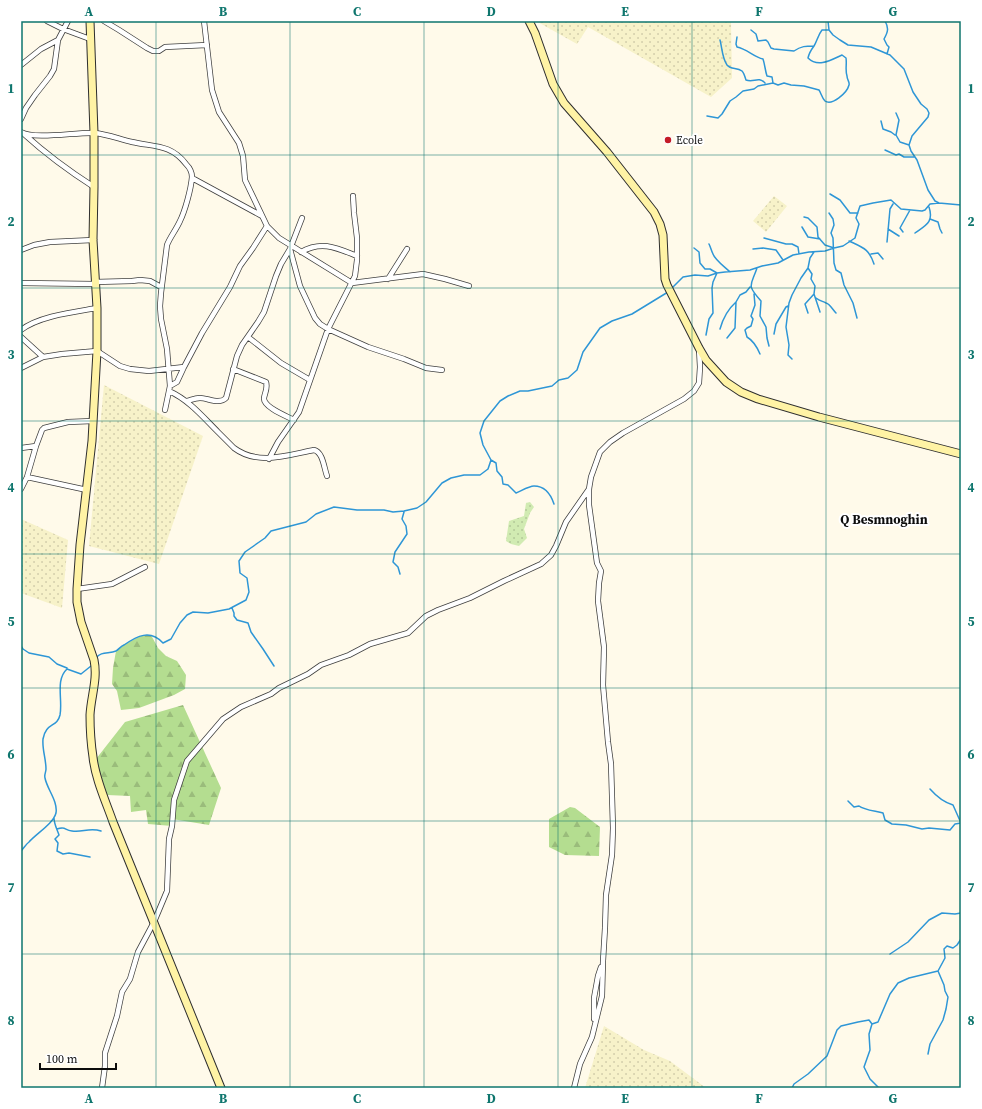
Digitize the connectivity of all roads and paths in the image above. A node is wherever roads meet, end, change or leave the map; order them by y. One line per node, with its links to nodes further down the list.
1 (47, 21): 7 (street)
2 (68, 21): 7 (street)
3 (90, 21): 8 (street)
4 (104, 21): 10 (street)
5 (204, 21): 10 (street)
6 (529, 21): 38 (street)
7 (64, 29): 8 (street); 9 (street)
8 (90, 39): 14 (street)
9 (58, 40): 11 (street); 12 (street)
10 (207, 45): 18 (street)
11 (21, 65)
12 (21, 119)
13 (22, 133): 14 (street); 16 (street)
14 (94, 133): 15 (street); 16 (street)
15 (192, 178): 18 (street); 32 (street)
16 (94, 187): 21 (street)
17 (353, 196): 26 (street)
18 (262, 216): 20 (street)
19 (302, 218): 22 (street)
20 (267, 226): 22 (street); 41 (street)
21 (93, 240): 24 (street); 29 (street)
22 (291, 248): 25 (street); 35 (street); 37 (street)
23 (407, 249): 27 (street)
24 (21, 250)
25 (301, 252): 26 (street); 30 (street)
26 (357, 256): 30 (street)
27 (388, 279): 30 (street); 31 (street)
28 (21, 283): 29 (street)
29 (95, 283): 32 (street); 33 (street)
30 (352, 283): 35 (street)
31 (470, 286)
32 (161, 287): 43 (street)
33 (97, 308): 34 (street); 39 (street)
34 (21, 330)
35 (328, 330): 45 (street); 46 (street)
36 (21, 337): 40 (street)
37 (248, 337): 44 (street); 46 (street)
38 (698, 348): 54 (street); 59 (street)
39 (98, 351): 40 (street); 43 (street); 51 (street)
40 (43, 357): 42 (street)
41 (184, 367): 43 (street); 47 (street)
42 (21, 368)
43 (168, 368): 47 (street)
44 (233, 369): 48 (street); 50 (street)
45 (442, 370)
46 (310, 380): 50 (street)
47 (169, 389): 48 (street); 49 (street)
48 (187, 402): 55 (street)
49 (165, 410)
50 (294, 420): 55 (street)
51 (93, 421): 52 (street); 60 (street)
52 (36, 446): 53 (street); 57 (street)
53 (21, 448)
54 (961, 454)
55 (269, 459): 56 (street)
56 (327, 476)
57 (27, 477): 58 (street); 60 (street)
58 (21, 488)
59 (589, 489): 63 (street); 64 (street)
60 (87, 490): 62 (street)
61 (145, 567): 62 (street)
62 (77, 589): 63 (street)
63 (154, 922): 66 (street); 67 (street)
64 (603, 961): 65 (street); 65 (street)
65 (594, 1028): 68 (street)
66 (102, 1088)
67 (221, 1088)
68 (574, 1088)

